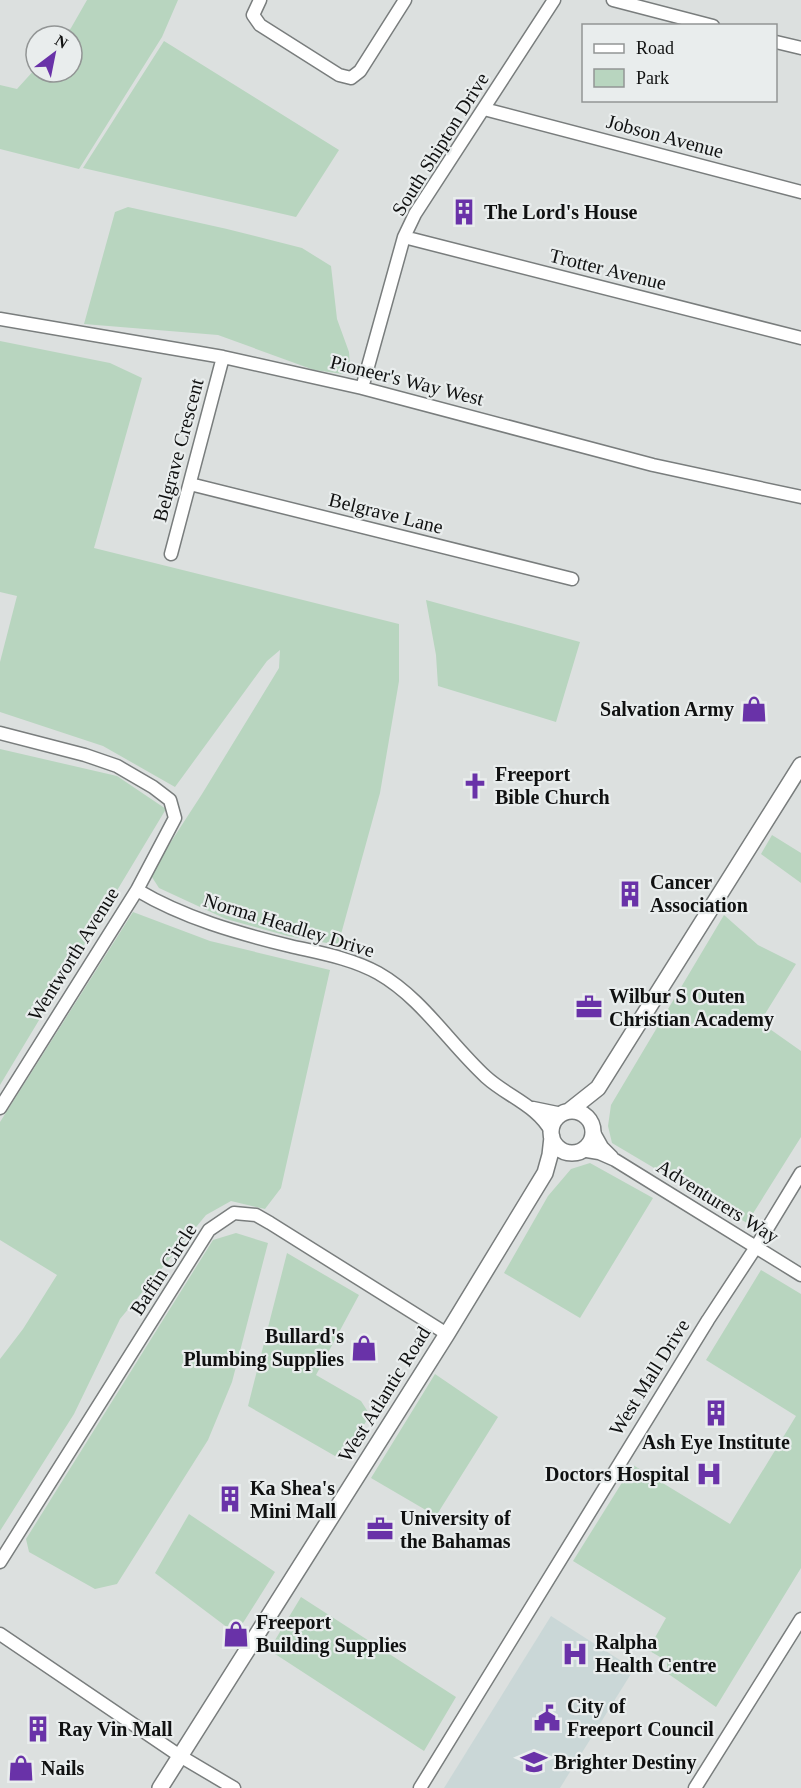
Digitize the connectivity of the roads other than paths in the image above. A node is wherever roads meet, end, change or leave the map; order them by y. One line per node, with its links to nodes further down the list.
1 (260, 0): 2 (street)
2 (405, 0)
3 (554, 0): 8 (street, South Shipton Drive)
4 (613, 0): 5 (street)
5 (705, 24)
6 (777, 42): 7 (street)
7 (801, 48)
8 (484, 109): 9 (street, Jobson Avenue); 10 (street, South Shipton Drive)
9 (801, 192)
10 (405, 237): 12 (street, Trotter Avenue); 14 (street, South Shipton Drive)
11 (0, 319): 13 (street, Pioneer's Way West)
12 (801, 338)
13 (223, 357): 14 (street, Pioneer's Way West); 15 (street, Belgrave Crescent)
14 (362, 388): 16 (street, Pioneer's Way West)
15 (190, 484): 17 (street, Belgrave Crescent); 18 (street, Belgrave Lane)
16 (801, 497)
17 (171, 554)
18 (572, 579)
19 (0, 733): 21 (street, Wentworth Avenue)
20 (801, 765): 22 (main road, West Atlantic Road)
21 (136, 890): 23 (street, Norma Headley Drive); 24 (street, Wentworth Avenue)
22 (598, 1088): 25 (main road, West Atlantic Road); 26 (main road, West Atlantic Road)
23 (529, 1106): 25 (street, Norma Headley Drive); 27 (street, Norma Headley Drive)
24 (0, 1108)
25 (566, 1112): 26 (main road); 27 (main road, West Atlantic Road)
26 (593, 1129): 28 (main road, West Atlantic Road); 29 (street, Adventurers Way)
27 (552, 1135): 28 (main road); 30 (main road, West Atlantic Road)
28 (579, 1151): 29 (street, Adventurers Way); 30 (main road, West Atlantic Road)
29 (615, 1160): 32 (street, Adventurers Way)
30 (545, 1173): 34 (main road, West Atlantic Road)
31 (801, 1173): 32 (street, West Mall Drive)
32 (756, 1247): 33 (street, Adventurers Way); 41 (street, West Mall Drive)
33 (801, 1275)
34 (447, 1334): 35 (street, Baffin Circle); 38 (main road, West Atlantic Road)
35 (0, 1562)
36 (801, 1619): 42 (street)
37 (0, 1634): 38 (street)
38 (180, 1756): 39 (main road, West Atlantic Road); 40 (street)
39 (160, 1788)
40 (234, 1788)
41 (420, 1788)
42 (695, 1788)

